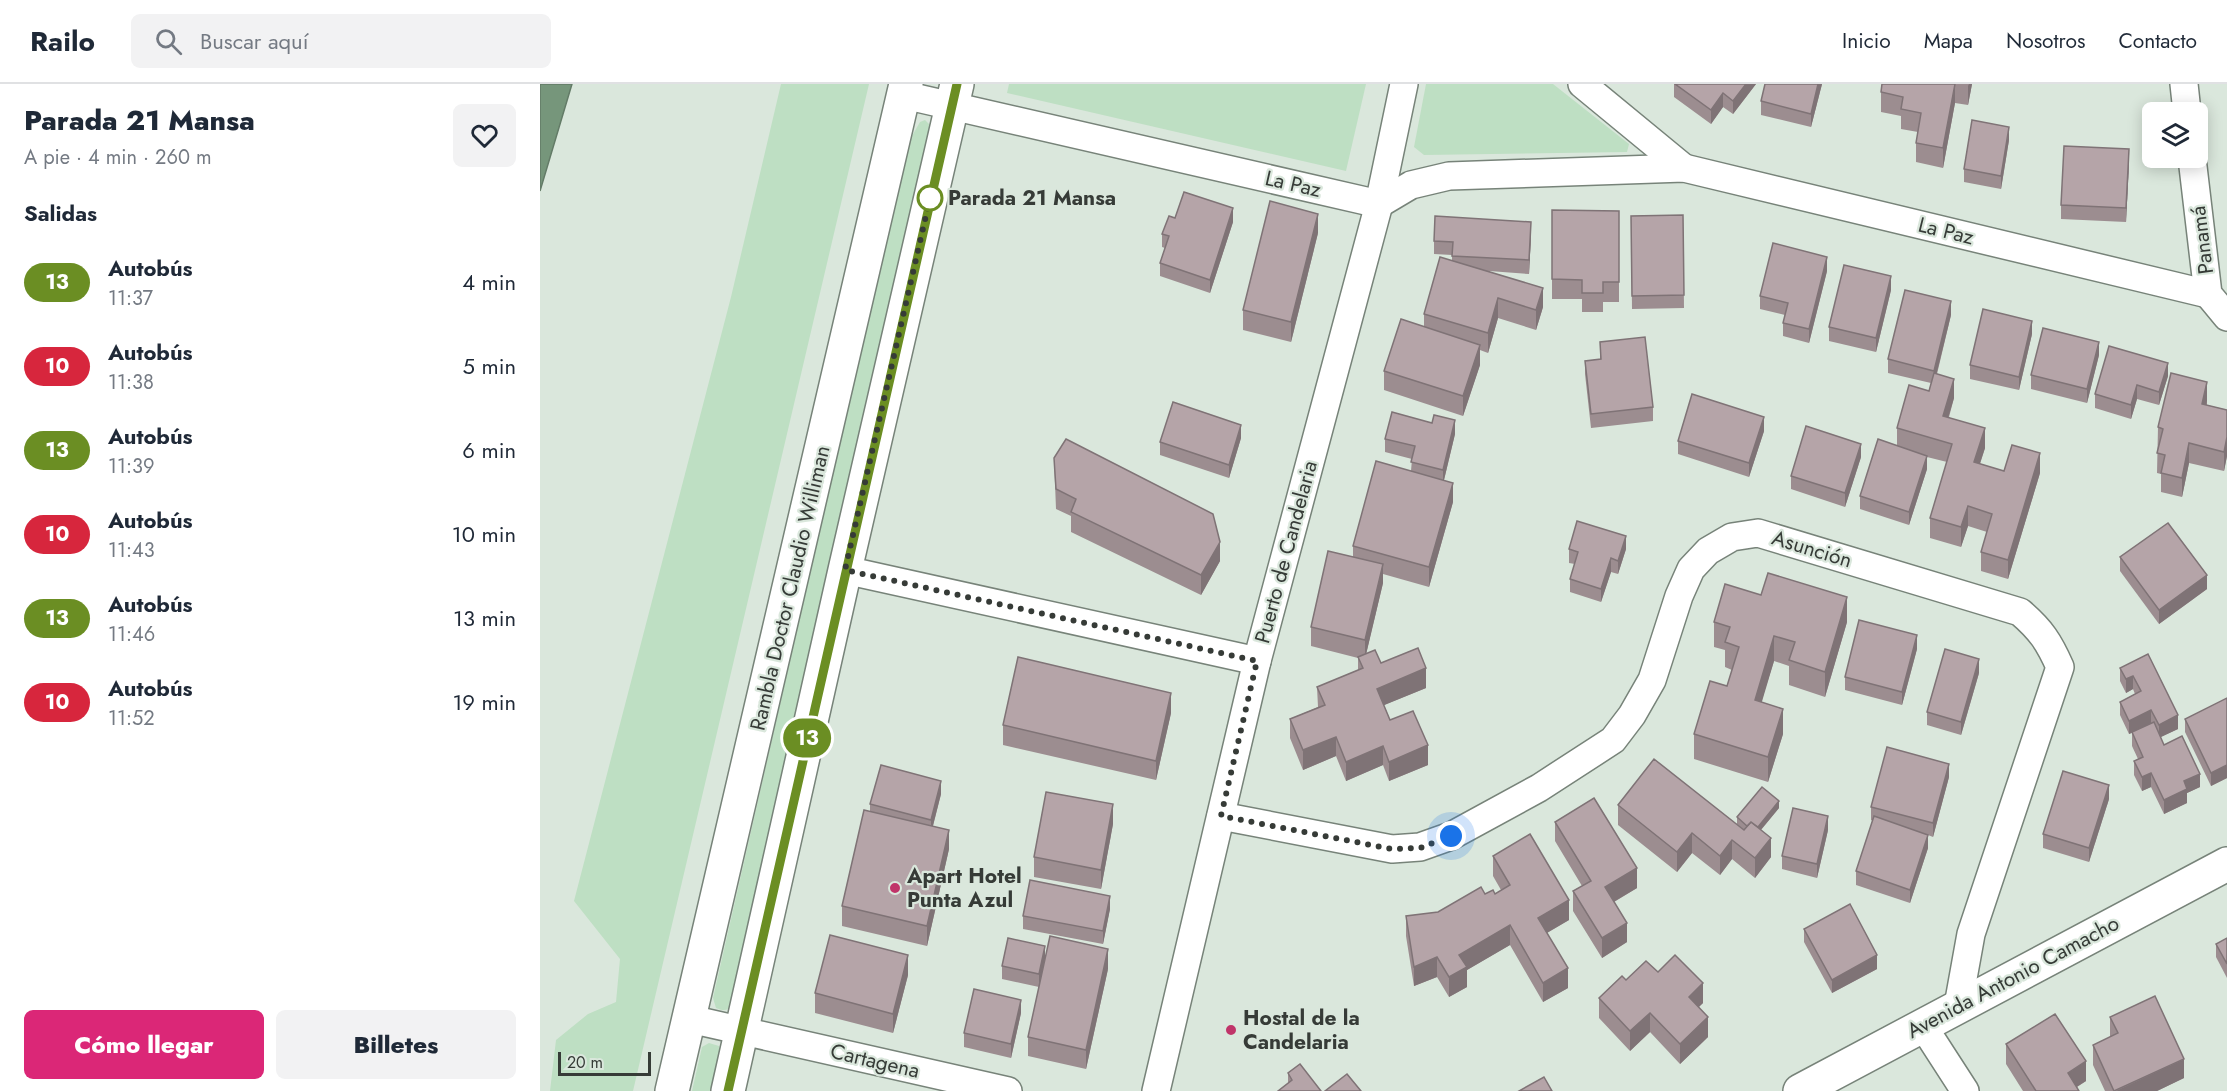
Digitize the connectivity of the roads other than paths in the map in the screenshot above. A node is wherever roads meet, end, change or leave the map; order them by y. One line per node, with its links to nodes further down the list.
1 (1404, 84): 9 (street, Puerto de Candelaria)
2 (1582, 84): 7 (street, La Paz)
3 (2184, 84): 6 (street)
4 (905, 89): 5 (street, La Paz); 17 (main road, Rambla Doctor Claudio Williman)
5 (954, 95): 9 (street, La Paz); 12 (main road)
6 (2186, 102)
7 (1684, 168): 9 (street, La Paz); 10 (street, La Paz)
8 (2193, 168): 10 (street, Panamá)
9 (1378, 204): 13 (street, Puerto de Candelaria)
10 (2208, 294): 11 (street, Panamá)
11 (2227, 317)
12 (845, 570): 13 (street); 19 (main road)
13 (1257, 661): 14 (street, Puerto de Candelaria)
14 (1221, 816): 16 (street, Asunción); 23 (street, Puerto de Candelaria)
15 (2227, 864): 16 (main road, Avenida Antonio Camacho)
16 (1959, 1006): 18 (main road, Avenida Antonio Camacho)
17 (690, 1019): 19 (street, Cartagena); 20 (main road, Rambla Doctor Claudio Williman)
18 (1923, 1026): 24 (main road, Avenida Antonio Camacho); 25 (street)
19 (741, 1031): 21 (main road); 22 (street, Cartagena)
20 (672, 1091)
21 (728, 1091)
22 (1008, 1091)
23 (1156, 1091)
24 (1800, 1091)
25 (1965, 1091)

